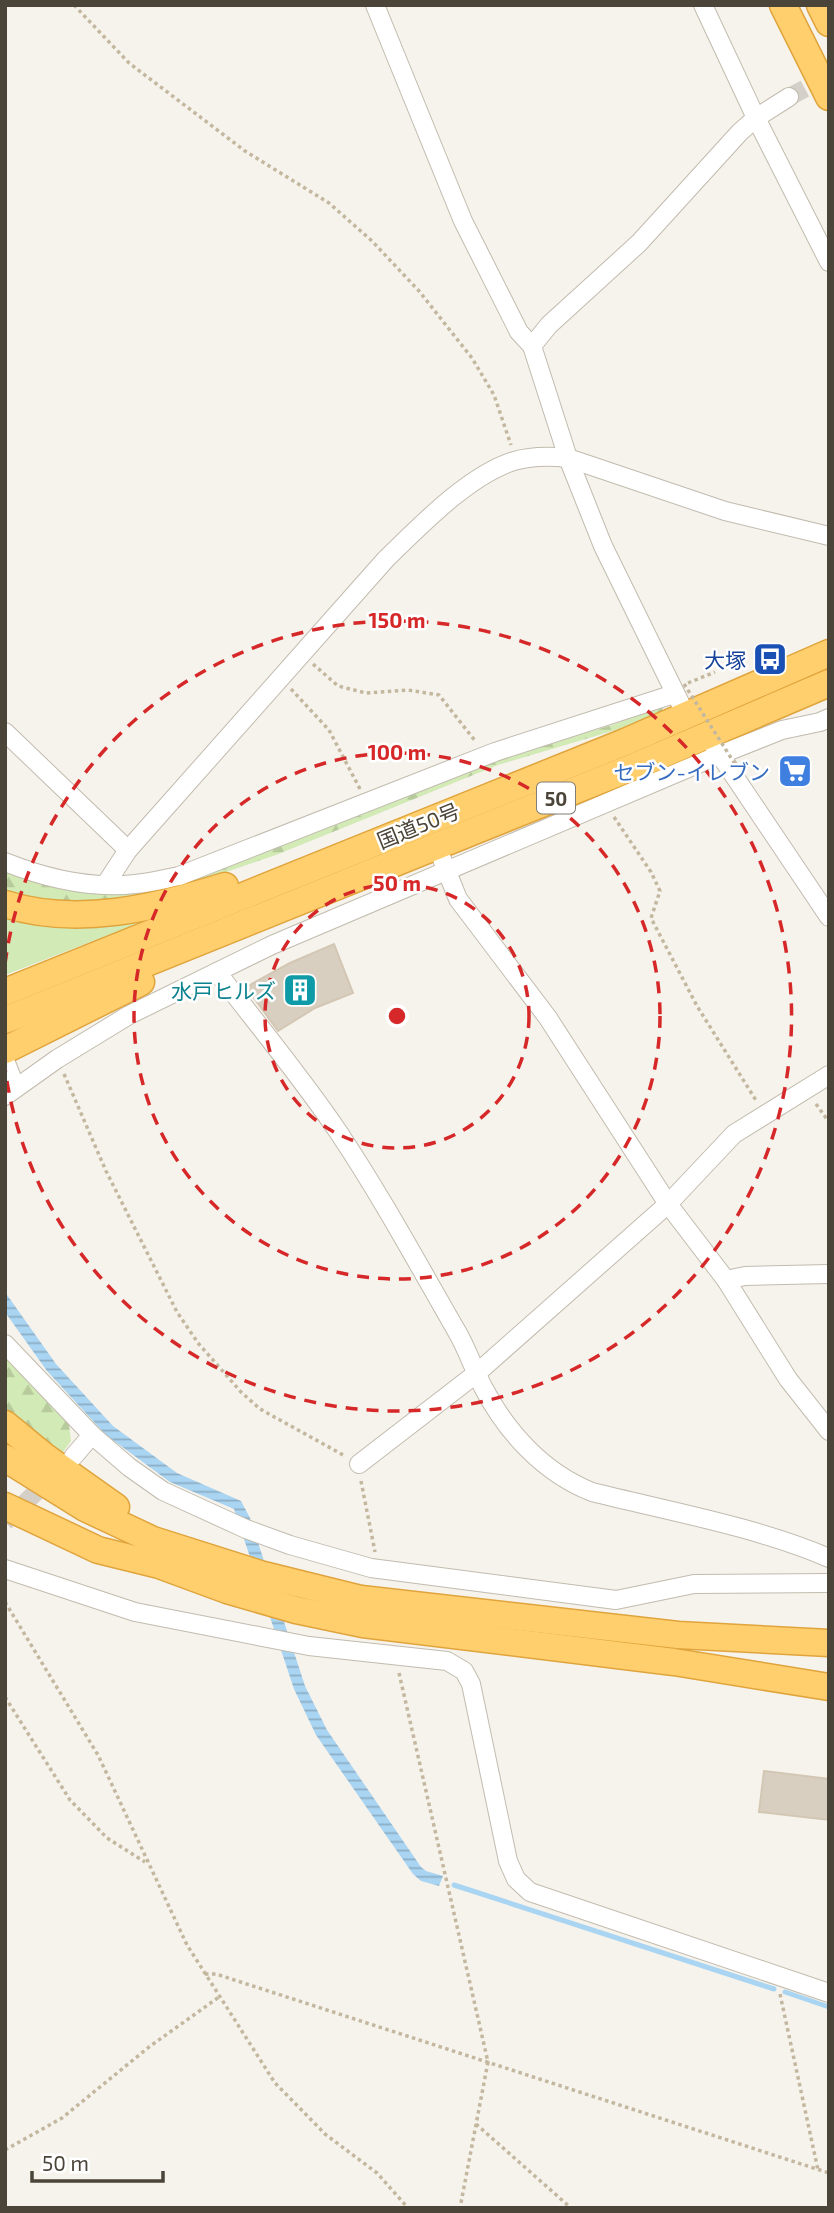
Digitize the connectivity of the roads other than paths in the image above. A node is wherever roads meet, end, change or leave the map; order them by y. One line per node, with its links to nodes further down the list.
1 (375, 5): 10 (street)
2 (703, 5): 8 (street)
3 (782, 5): 7 (highway)
4 (820, 5): 5 (highway)
5 (829, 23)
6 (789, 97): 8 (street)
7 (829, 97)
8 (756, 118): 9 (street); 10 (street)
9 (829, 262)
10 (532, 346): 11 (street)
11 (568, 458): 12 (street); 15 (street); 20 (street)
12 (829, 536)
13 (829, 653): 15 (highway, 国道50号 / 50)
14 (829, 683): 18 (highway, 国道50号 / 50)
15 (681, 698): 19 (highway, 国道50号 / 50); 23 (street)
16 (829, 718): 18 (street)
17 (5, 732): 20 (street)
18 (721, 752): 21 (highway, 国道50号 / 50); 21 (street); 26 (street)
19 (504, 791): 24 (highway); 28 (highway, 国道50号 / 50)
20 (128, 850): 23 (street)
21 (442, 858): 25 (highway, 国道50号 / 50); 27 (street); 34 (street)
22 (5, 862): 23 (street)
23 (105, 885)
24 (5, 904)
25 (282, 909): 29 (highway, 国道50号 / 50); 30 (highway)
26 (829, 917)
27 (218, 972): 33 (street); 38 (street)
28 (5, 992)
29 (5, 1020)
30 (5, 1050)
31 (6, 1063): 33 (street)
32 (829, 1075): 34 (street)
33 (11, 1092)
34 (668, 1204): 36 (street); 38 (street)
35 (829, 1274): 36 (street)
36 (726, 1280): 40 (street)
37 (5, 1344): 41 (street)
38 (477, 1373): 44 (street); 48 (street)
39 (5, 1424): 47 (highway)
40 (829, 1431)
41 (92, 1435): 42 (street); 51 (street)
42 (73, 1457)
43 (5, 1458): 47 (highway)
44 (359, 1464)
45 (5, 1477): 49 (highway)
46 (5, 1506): 49 (highway)
47 (198, 1553): 52 (highway)
48 (829, 1558)
49 (159, 1565): 53 (highway)
50 (5, 1569): 54 (street)
51 (829, 1583)
52 (829, 1643)
53 (829, 1687)
54 (829, 1993)

